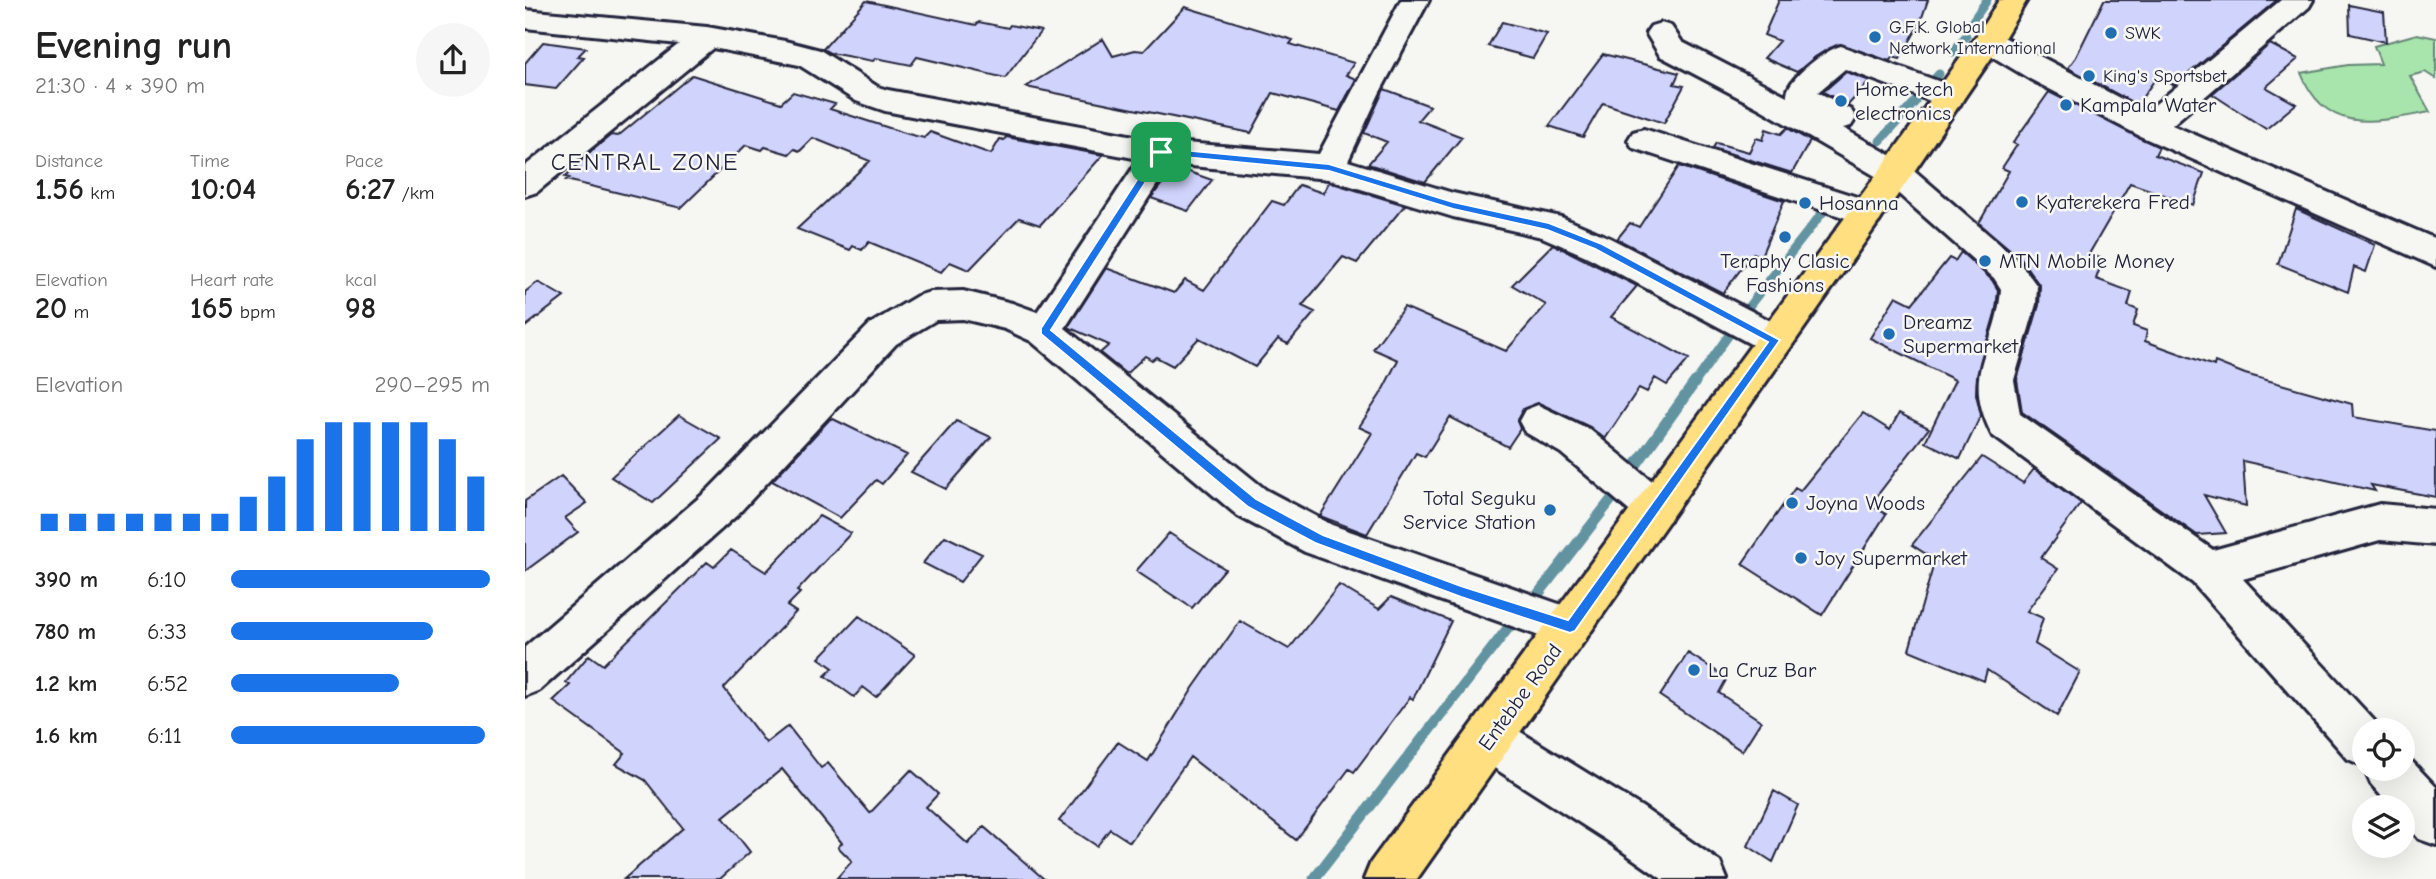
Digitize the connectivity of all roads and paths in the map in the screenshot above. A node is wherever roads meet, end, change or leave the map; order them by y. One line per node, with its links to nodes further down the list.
1 (600, 0): 6 (street)
2 (1415, 0): 15 (street)
3 (2013, 0): 9 (main road, Entebbe Road)
4 (2299, 0): 11 (street)
5 (525, 19): 6 (street)
6 (578, 24): 8 (street)
7 (1661, 33): 14 (street)
8 (708, 37): 13 (street); 16 (street)
9 (1988, 41): 10 (main road, Entebbe Road); 11 (street)
10 (1949, 97): 14 (main road, Entebbe Road); 14 (street)
11 (2150, 126): 18 (street)
12 (1644, 140): 17 (street)
13 (1161, 152): 15 (street); 19 (street)
14 (1901, 164): 17 (main road, Entebbe Road); 24 (street)
15 (1329, 167): 20 (street)
16 (525, 184)
17 (1867, 213): 20 (main road, Entebbe Road)
18 (2436, 254)
19 (1044, 331): 25 (street); 26 (street)
20 (1775, 340): 22 (main road, Entebbe Road)
21 (1538, 421): 22 (street)
22 (1655, 508): 25 (main road, Entebbe Road)
23 (2436, 527): 24 (street)
24 (2208, 570): 27 (street)
25 (1570, 627): 28 (main road, Entebbe Road)
26 (525, 675)
27 (2352, 730)
28 (1490, 739): 31 (main road, Entebbe Road); 32 (street)
29 (2399, 781): 30 (street)
30 (2436, 822)
31 (1388, 879)
32 (1703, 879)

